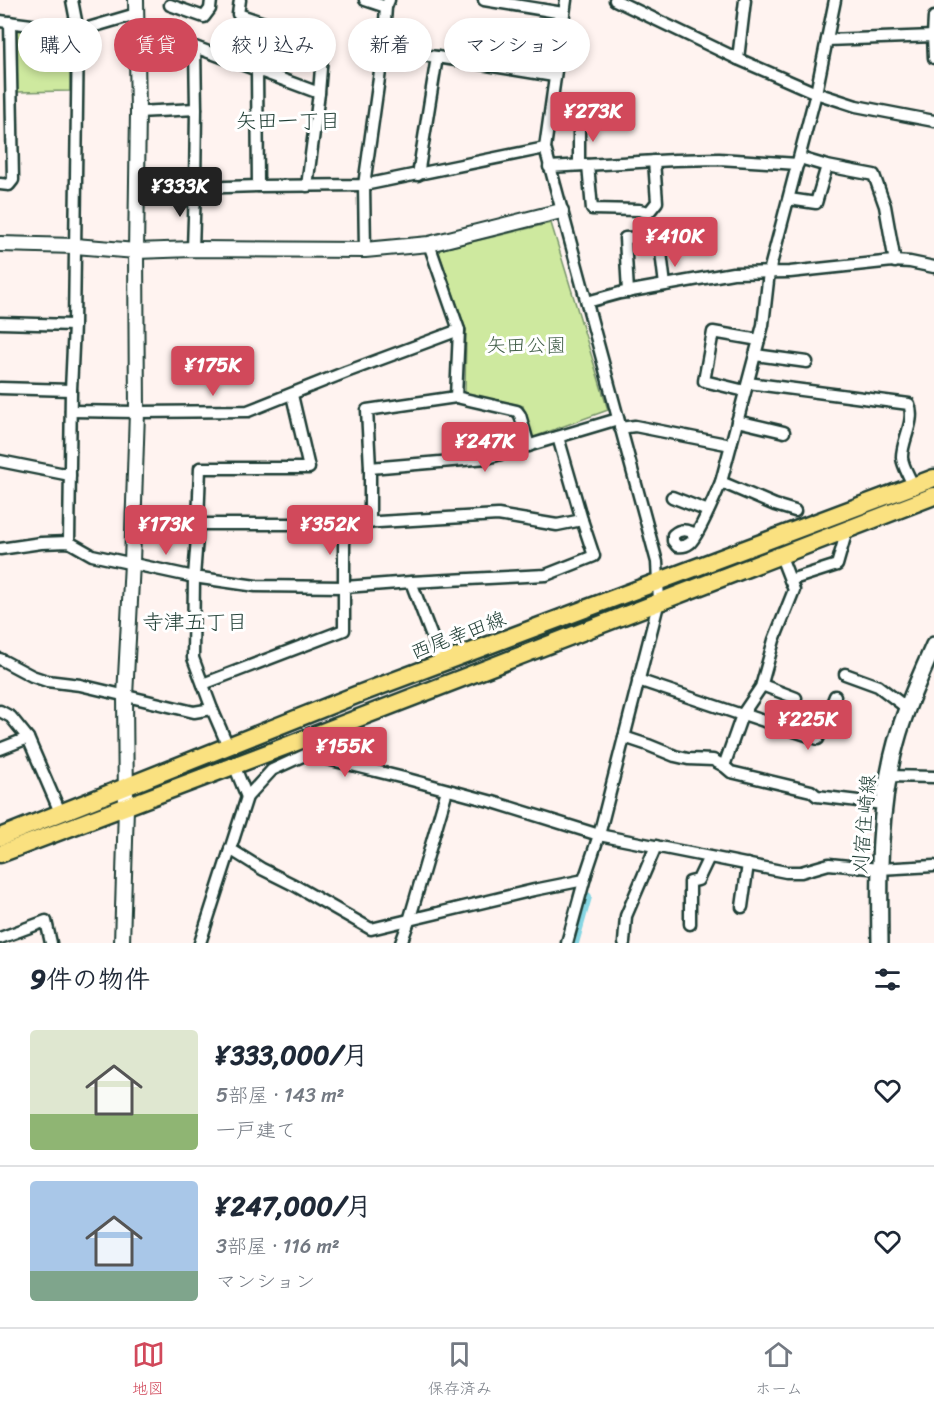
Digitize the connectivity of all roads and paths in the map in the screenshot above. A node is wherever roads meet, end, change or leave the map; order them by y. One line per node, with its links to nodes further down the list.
1 (72, 0): 15 (street)
2 (211, 0): 11 (street)
3 (240, 0): 30 (street)
4 (365, 0): 10 (street)
5 (484, 0): 13 (street)
6 (566, 0): 13 (street)
7 (615, 0): 24 (street)
8 (745, 0): 24 (street)
9 (835, 0): 19 (street)
10 (388, 4)
11 (170, 5)
12 (136, 7): 16 (street); 33 (street)
13 (563, 13): 29 (street)
14 (934, 17): 18 (street)
15 (75, 18)
16 (102, 21)
17 (5, 22): 43 (street)
18 (933, 36): 19 (street); 23 (street)
19 (827, 40): 31 (street)
20 (210, 53): 32 (street)
21 (432, 56): 22 (street)
22 (437, 57): 29 (street); 42 (street)
23 (934, 58)
24 (738, 59): 31 (street)
25 (77, 72): 52 (street)
26 (257, 72): 45 (street)
27 (262, 72): 30 (street)
28 (380, 72): 44 (street)
29 (554, 76): 36 (street)
30 (319, 93): 46 (street)
31 (816, 93): 35 (street); 38 (street)
32 (196, 109): 33 (street); 47 (street)
33 (138, 112): 55 (street)
34 (579, 122): 39 (street)
35 (934, 122)
36 (545, 148): 41 (street); 42 (street)
37 (654, 161): 38 (street); 39 (street); 39 (street)
38 (799, 161): 40 (street); 48 (street)
39 (584, 165): 41 (street)
40 (827, 165): 48 (street); 56 (street)
41 (549, 167): 49 (street)
42 (418, 175): 44 (street)
43 (0, 184)
44 (364, 185): 46 (street); 54 (street)
45 (258, 186): 46 (street); 47 (street)
46 (308, 186)
47 (195, 188): 53 (street)
48 (789, 199): 58 (street)
49 (561, 211): 51 (street); 61 (street)
50 (0, 244): 52 (street)
51 (429, 244): 54 (street); 64 (street)
52 (75, 246): 55 (street); 63 (street)
53 (193, 249): 54 (street); 55 (street)
54 (365, 250)
55 (136, 251): 74 (street)
56 (895, 262): 57 (street); 58 (street)
57 (934, 267)
58 (769, 272): 59 (street); 65 (street)
59 (665, 285): 60 (street); 60 (street)
60 (628, 292): 61 (street)
61 (587, 302): 76 (street)
62 (0, 323): 63 (street)
63 (74, 325): 70 (street)
64 (459, 330): 71 (street); 72 (street)
65 (759, 340): 66 (street); 68 (street)
66 (755, 355): 67 (street); 68 (street)
67 (807, 362)
68 (746, 387): 75 (street); 86 (street)
69 (0, 388): 70 (street)
70 (71, 390): 73 (street)
71 (292, 395): 74 (street); 93 (street)
72 (456, 397): 80 (street); 82 (street)
73 (71, 411): 74 (street); 83 (street)
74 (137, 412): 100 (street)
75 (737, 421): 77 (street); 79 (street)
76 (619, 423): 78 (street); 79 (street); 104 (street)
77 (784, 432)
78 (558, 437): 80 (street); 91 (street)
79 (731, 445): 85 (street)
80 (529, 446): 82 (street)
81 (0, 461): 83 (street)
82 (369, 468): 92 (street)
83 (70, 475): 97 (street)
84 (934, 478): 86 (main road, 西尾幸田線)
85 (721, 482): 89 (street); 90 (street)
86 (913, 486): 104 (main road, 西尾幸田線)
87 (934, 496): 95 (main road, 西尾幸田線)
88 (672, 497): 89 (street)
89 (708, 511): 96 (street)
90 (795, 511)
91 (582, 520): 92 (street); 103 (street)
92 (370, 523): 94 (street)
93 (198, 524): 94 (street); 101 (street)
94 (344, 524): 105 (street)
95 (846, 530): 99 (main road, 西尾幸田線); 102 (street)
96 (696, 534)
97 (69, 542): 98 (street); 100 (street)
98 (0, 549)
99 (780, 554): 102 (street); 106 (main road, 西尾幸田線)
100 (132, 563): 101 (street); 115 (street)
101 (194, 577): 105 (street); 113 (street)
102 (790, 580): 114 (street)
103 (411, 582): 105 (street); 109 (street)
104 (658, 582): 106 (street); 109 (main road, 西尾幸田線)
105 (345, 587): 113 (street)
106 (659, 601): 112 (street); 126 (main road, 西尾幸田線)
107 (934, 645): 110 (main road, 刈宿住崎線)
108 (0, 659): 115 (street)
109 (442, 663): 124 (main road, 西尾幸田線)
110 (930, 668): 118 (main road, 刈宿住崎線)
111 (845, 674): 118 (street)
112 (638, 680): 121 (street); 122 (street)
113 (203, 684): 119 (street)
114 (762, 685): 117 (street); 121 (street)
115 (125, 696): 119 (street); 130 (street)
116 (835, 696): 121 (street)
117 (796, 698)
118 (907, 708): 128 (main road, 刈宿住崎線)
119 (212, 709): 124 (street)
120 (0, 711): 123 (street)
121 (743, 714): 127 (street)
122 (624, 737): 127 (street); 136 (street)
123 (28, 738): 125 (street); 135 (street)
124 (228, 746): 130 (main road, 西尾幸田線)
125 (0, 749)
126 (234, 765): 132 (street); 134 (main road, 西尾幸田線)
127 (724, 766): 133 (street)
128 (888, 776): 129 (street); 133 (main road, 刈宿住崎線)
129 (934, 777)
130 (125, 787): 134 (street); 135 (main road, 西尾幸田線)
131 (447, 790): 132 (street); 136 (street); 147 (street)
132 (247, 797): 139 (street)
133 (883, 804): 145 (main road, 刈宿住崎線)
134 (126, 807): 140 (main road, 西尾幸田線); 151 (street)
135 (60, 812): 137 (main road, 西尾幸田線)
136 (599, 836): 138 (street); 143 (street)
137 (0, 837)
138 (656, 846): 141 (street); 155 (street)
139 (230, 849): 147 (street); 152 (street)
140 (0, 854)
141 (709, 856): 142 (street); 148 (street)
142 (748, 864): 145 (street); 146 (street)
143 (589, 865): 147 (street); 154 (street)
144 (934, 866): 145 (street)
145 (879, 869): 156 (main road, 刈宿住崎線)
146 (742, 907)
147 (409, 921): 153 (street)
148 (690, 924)
149 (0, 938): 150 (street)
150 (51, 943)
151 (122, 943)
152 (200, 943)
153 (401, 943)
154 (567, 943)
155 (624, 943)
156 (880, 943)

